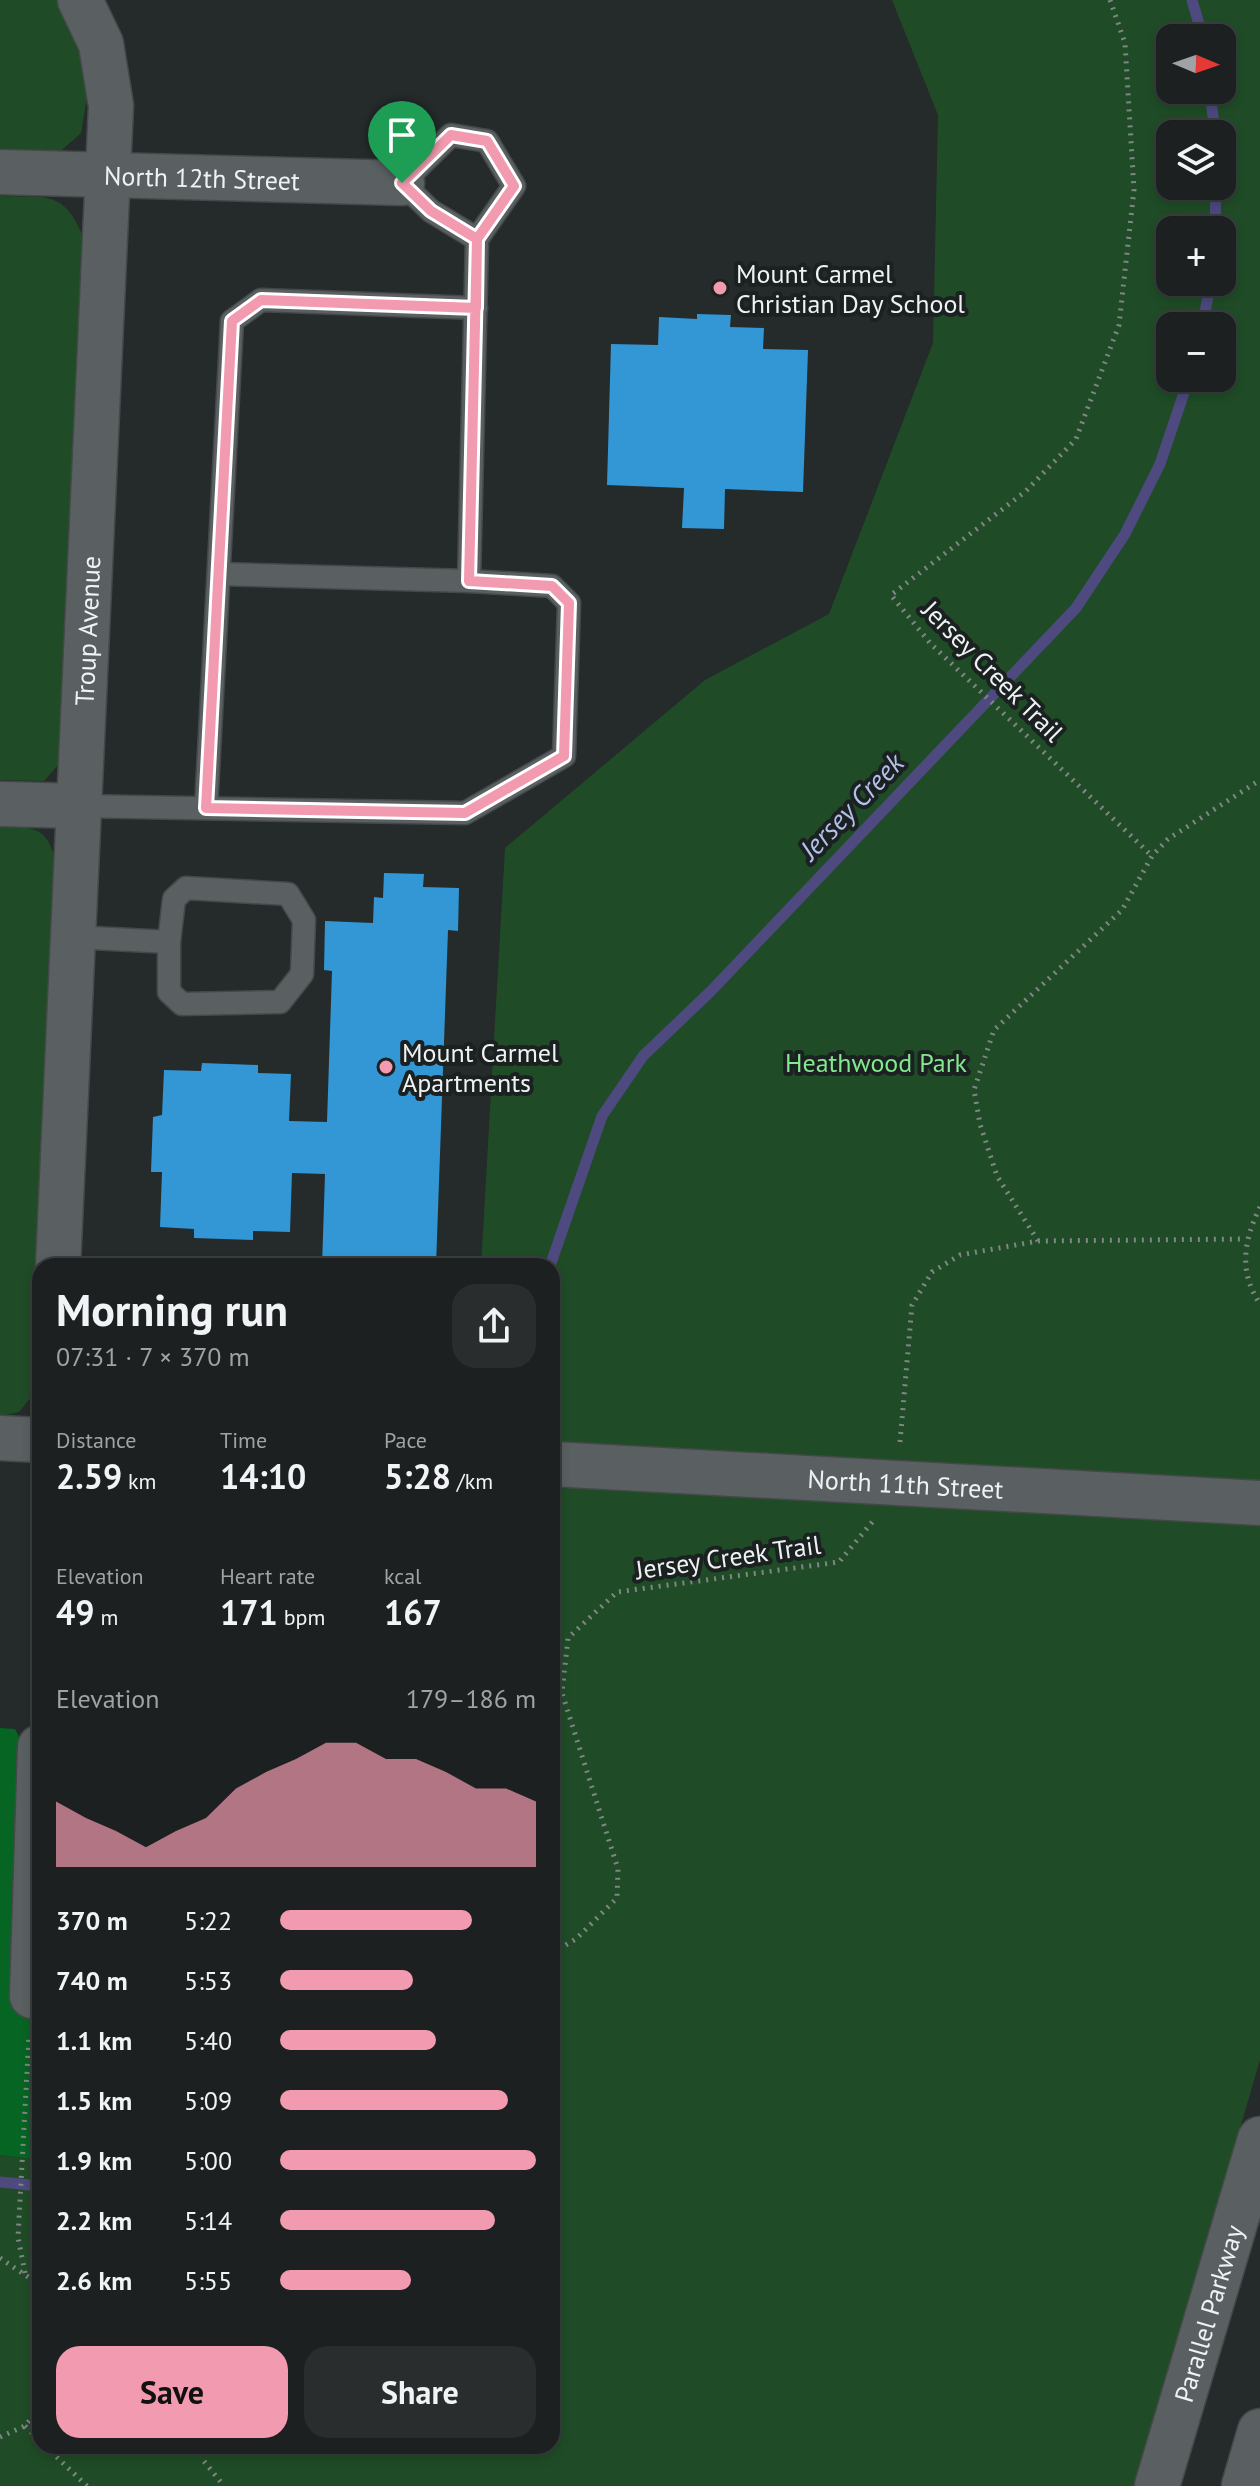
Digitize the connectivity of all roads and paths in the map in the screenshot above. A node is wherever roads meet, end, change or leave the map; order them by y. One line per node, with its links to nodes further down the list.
1 (80, 0): 4 (street, Troup Avenue)
2 (1110, 0): 14 (path, Jersey Creek Trail)
3 (0, 172): 4 (street, North 12th Street)
4 (108, 176): 5 (street, North 12th Street); 12 (street, Troup Avenue)
5 (402, 183): 6 (lane); 6 (lane)
6 (477, 239): 7 (lane)
7 (476, 308): 8 (lane); 9 (lane)
8 (219, 574): 9 (lane); 13 (lane)
9 (469, 581): 13 (lane)
10 (1260, 780): 14 (path)
11 (0, 804): 12 (street)
12 (79, 806): 13 (lane); 15 (street, Troup Avenue)
13 (206, 808)
14 (1152, 856): 19 (path)
15 (73, 937): 16 (lane); 20 (street, Troup Avenue)
16 (169, 942): 16 (lane)
17 (1260, 1207): 18 (path)
18 (1245, 1239): 19 (path, Jersey Creek Trail); 21 (path)
19 (1038, 1241): 25 (path, Jersey Creek Trail)
20 (58, 1258)
21 (1260, 1304)
22 (0, 1438): 23 (street)
23 (32, 1440)
24 (560, 1464): 25 (street, North 11th Street)
25 (897, 1480): 26 (street, North 11th Street); 27 (path, Jersey Creek Trail)
26 (1260, 1503)
27 (560, 1948)
28 (32, 1996): 31 (path)
29 (1260, 2139): 42 (street, Parallel Parkway)
30 (0, 2258): 31 (path)
31 (25, 2273): 32 (path)
32 (32, 2279)
33 (32, 2418): 34 (path)
34 (25, 2426): 36 (path); 37 (path)
35 (1260, 2431): 43 (street)
36 (32, 2433)
37 (0, 2437)
38 (53, 2454): 40 (path)
39 (202, 2454): 41 (path)
40 (87, 2486)
41 (224, 2486)
42 (1157, 2486)
43 (1244, 2486)

